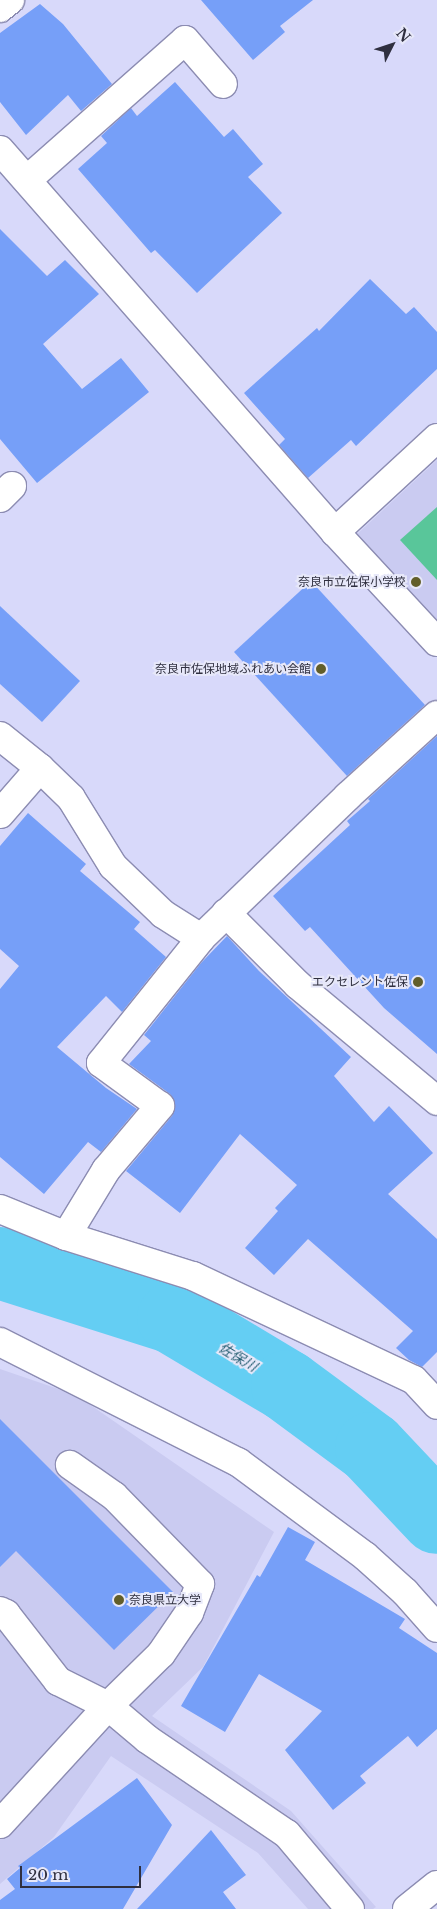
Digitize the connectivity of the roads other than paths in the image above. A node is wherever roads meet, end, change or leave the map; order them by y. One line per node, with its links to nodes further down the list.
1 (10, 0): 2 (street)
2 (0, 8)
3 (223, 84): 5 (street)
4 (0, 150): 5 (street)
5 (27, 180): 7 (street)
6 (437, 438): 7 (street)
7 (335, 532): 8 (street)
8 (437, 642)
9 (437, 714): 13 (street)
10 (0, 736): 11 (street)
11 (40, 768): 12 (street); 14 (street)
12 (0, 814)
13 (226, 913): 14 (street); 15 (street)
14 (201, 938): 17 (street)
15 (437, 1101)
16 (0, 1209): 17 (street)
17 (66, 1236): 19 (street)
18 (0, 1342): 22 (street)
19 (437, 1405)
20 (70, 1465): 23 (street)
21 (0, 1611): 23 (street)
22 (437, 1628)
23 (108, 1706): 24 (street); 26 (street)
24 (0, 1824)
25 (437, 1885): 27 (street)
26 (350, 1909)
27 (407, 1909)

